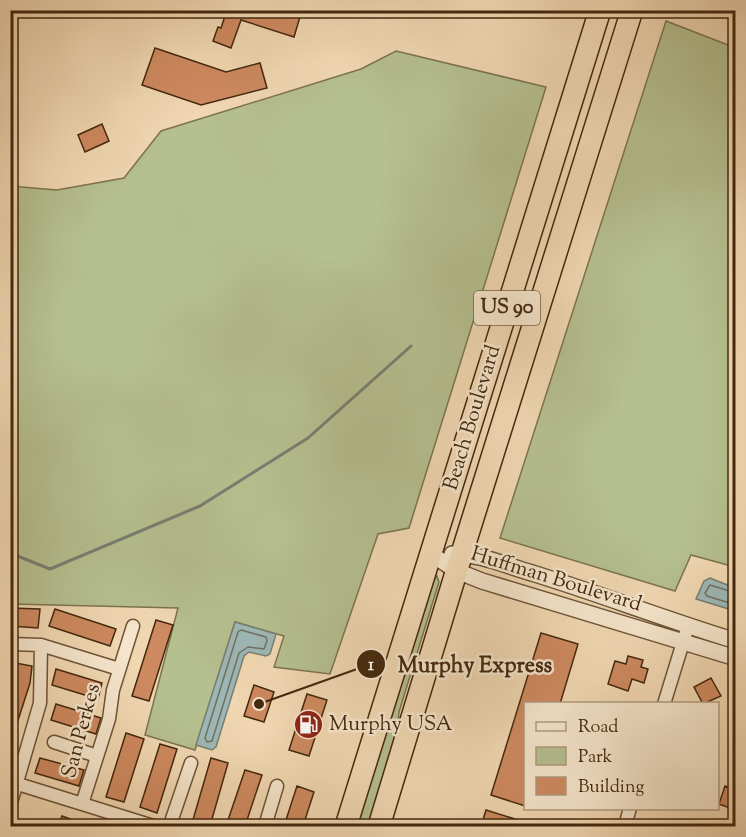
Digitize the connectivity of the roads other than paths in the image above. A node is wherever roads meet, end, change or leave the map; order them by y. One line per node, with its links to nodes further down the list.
1 (600, 10): 4 (highway, Beach Boulevard / US 90)
2 (632, 10): 3 (highway, US 90)
3 (619, 53): 4 (highway); 5 (highway, US 90)
4 (584, 62): 5 (highway); 6 (highway, Beach Boulevard / US 90)
5 (602, 108): 7 (highway, US 90)
6 (431, 554): 7 (street, Huffman Boulevard); 32 (highway, Beach Boulevard / US 90)
7 (459, 562): 8 (street, Huffman Boulevard); 9 (street, Huffman Boulevard); 33 (highway, US 90)
8 (659, 616): 9 (street); 11 (street, Huffman Boulevard)
9 (602, 617): 12 (street, Huffman Boulevard)
10 (133, 626): 17 (street)
11 (688, 626): 12 (street); 13 (street, Huffman Boulevard)
12 (683, 641): 16 (street, Huffman Boulevard); 18 (street)
13 (735, 641)
14 (10, 644): 15 (street, San Perkes)
15 (41, 645): 17 (street, San Perkes); 22 (street)
16 (735, 658)
17 (119, 669): 20 (street, San Perkes)
18 (665, 702)
19 (54, 742): 20 (street)
20 (97, 756): 24 (street, San Perkes)
21 (191, 763): 30 (street)
22 (18, 784): 24 (street); 25 (street)
23 (278, 786): 31 (street)
24 (82, 804): 27 (street, San Perkes)
25 (10, 806)
26 (629, 810): 34 (street)
27 (119, 816): 28 (street); 29 (street, San Perkes)
28 (134, 826)
29 (153, 826)
30 (172, 826)
31 (265, 826)
32 (346, 826)
33 (379, 826)
34 (624, 826)

